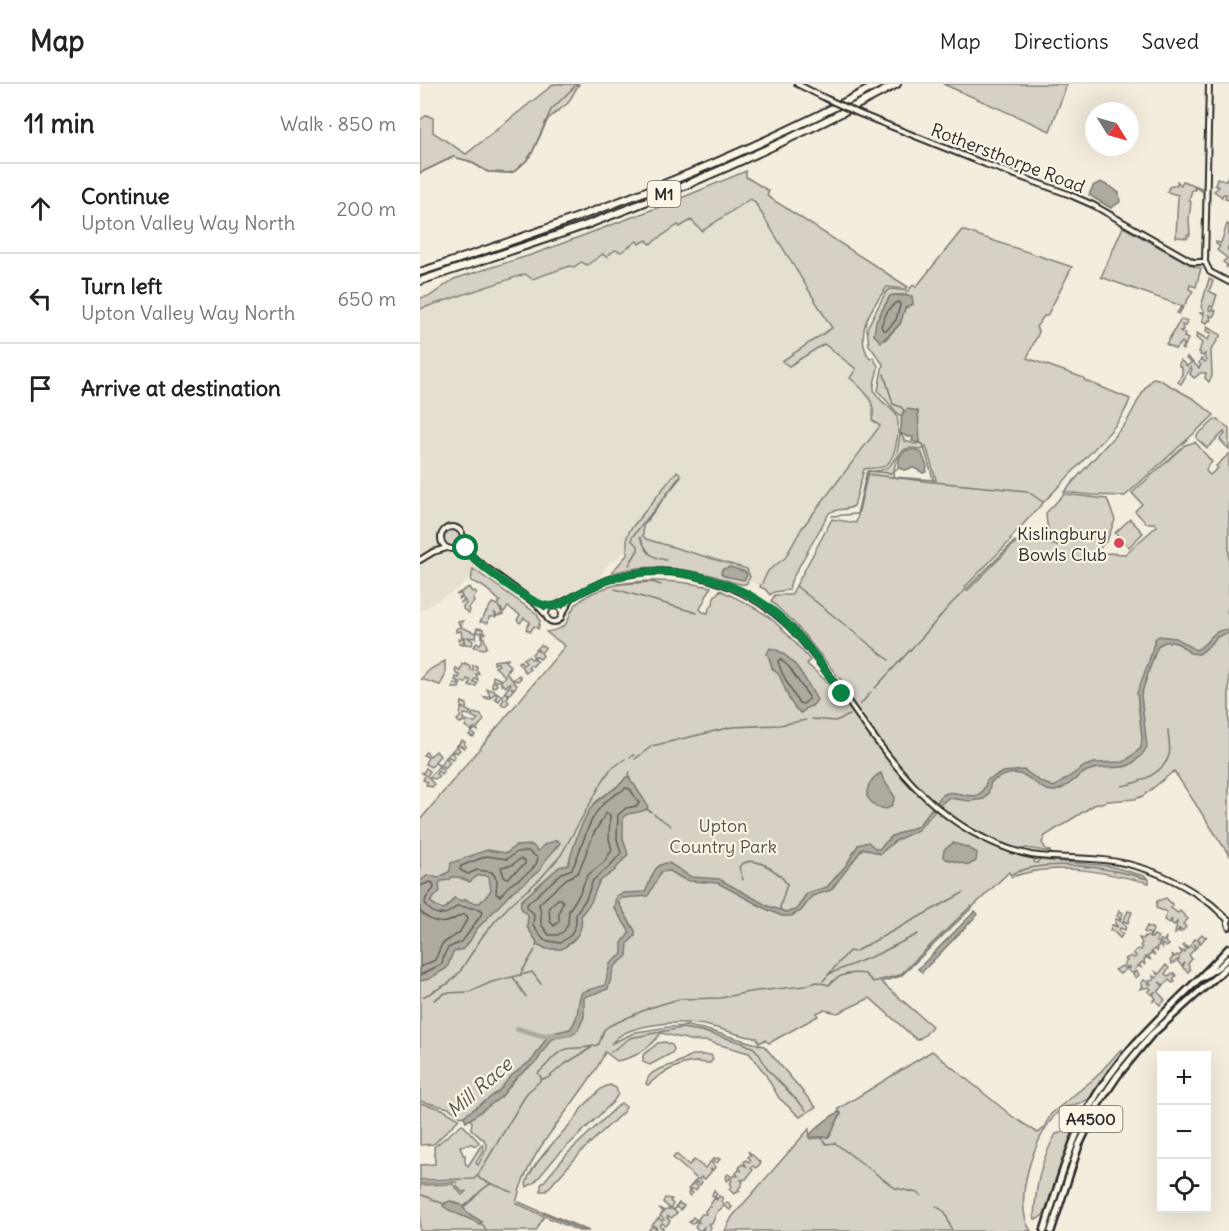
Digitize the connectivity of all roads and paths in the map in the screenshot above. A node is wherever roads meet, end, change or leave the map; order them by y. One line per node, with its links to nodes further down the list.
1 (797, 84): 5 (street, Rothersthorpe Road, bridge)
2 (879, 84): 6 (highway, M1)
3 (897, 84): 7 (highway, M1)
4 (1209, 84): 5 (street)
5 (1205, 262): 8 (street)
6 (420, 272)
7 (420, 281)
8 (1229, 282)
9 (442, 541): 10 (street); 11 (street); 13 (street)
10 (462, 541): 12 (street); 14 (street)
11 (448, 548): 12 (street); 13 (street)
12 (454, 549): 14 (street)
13 (433, 552): 15 (street)
14 (470, 554): 17 (street)
15 (420, 560)
16 (571, 598): 18 (street); 19 (street); 21 (street)
17 (536, 604): 18 (street); 20 (street)
18 (553, 606): 19 (street); 20 (street)
19 (562, 614): 20 (street)
20 (546, 615)
21 (1228, 920): 22 (street)
22 (1229, 927)
23 (1229, 948): 26 (highway, A4500)
24 (1229, 957): 26 (street)
25 (1229, 965): 28 (highway, A4500)
26 (1201, 978): 27 (highway, A4500)
27 (1044, 1231)
28 (1051, 1231)

